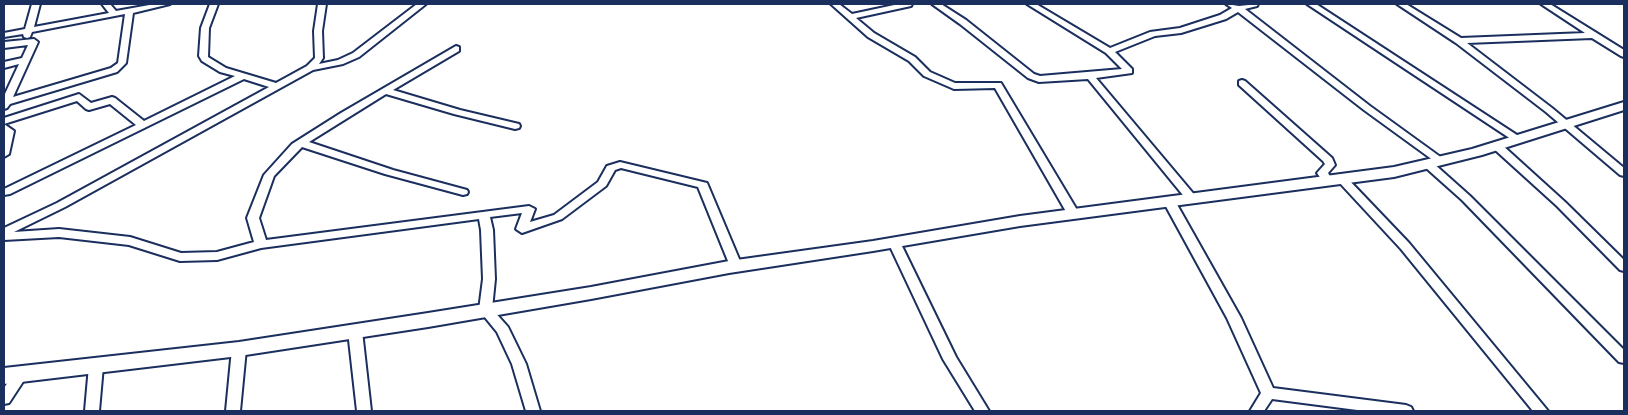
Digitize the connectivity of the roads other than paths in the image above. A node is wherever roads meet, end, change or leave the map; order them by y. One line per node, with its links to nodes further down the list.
1 (36, 4): 19 (street)
2 (106, 4): 17 (street)
3 (166, 4): 16 (street)
4 (214, 4): 31 (street)
5 (322, 4): 30 (street)
6 (422, 4): 30 (street)
7 (835, 4): 18 (street)
8 (908, 4): 18 (street)
9 (936, 4): 32 (street)
10 (1031, 4): 26 (street)
11 (1254, 4): 15 (street)
12 (1311, 4): 43 (street)
13 (1401, 4): 22 (street)
14 (1545, 4): 21 (street)
15 (1234, 6): 26 (street); 47 (street)
16 (129, 11): 17 (street); 36 (street)
17 (114, 14): 19 (street)
18 (851, 17): 54 (street)
19 (29, 30): 20 (street); 23 (street)
20 (4, 35)
21 (1593, 35): 22 (street); 27 (street)
22 (1459, 40): 40 (street)
23 (34, 42): 24 (street); 28 (street)
24 (4, 45)
25 (456, 49): 35 (street)
26 (1109, 52): 32 (street)
27 (1624, 54)
28 (27, 60): 29 (street); 36 (street)
29 (4, 65)
30 (310, 68): 34 (street)
31 (243, 76): 34 (street); 39 (street)
32 (1090, 76): 52 (street)
33 (1242, 83): 49 (street)
34 (277, 86): 56 (street)
35 (386, 90): 41 (street); 44 (street)
36 (5, 104)
37 (1624, 106): 40 (street)
38 (4, 121): 39 (street)
39 (143, 124): 50 (street)
40 (1567, 124): 43 (street); 48 (street)
41 (515, 126)
42 (5, 130): 46 (street)
43 (1518, 139): 45 (street)
44 (301, 143): 51 (street); 58 (street)
45 (1497, 146): 47 (street); 60 (street)
46 (4, 154)
47 (1435, 163): 49 (street); 64 (street)
48 (1624, 173)
49 (1335, 180): 52 (street); 77 (street)
50 (4, 191)
51 (463, 192)
52 (1191, 198): 53 (street)
53 (1169, 201): 54 (street); 68 (street)
54 (1074, 214): 57 (street)
55 (484, 215): 58 (street); 59 (street); 61 (street)
56 (4, 234): 58 (street)
57 (894, 242): 59 (street); 74 (street)
58 (261, 244)
59 (736, 266): 61 (street)
60 (1624, 266)
61 (485, 310): 62 (street); 73 (street)
62 (355, 331): 63 (street); 72 (street)
63 (239, 349): 65 (street); 71 (street)
64 (1624, 358)
65 (96, 366): 66 (street); 70 (street)
66 (21, 374): 67 (street); 69 (street)
67 (4, 376)
68 (1268, 394): 75 (street); 76 (street)
69 (4, 399)
70 (92, 411)
71 (233, 411)
72 (364, 411)
73 (533, 411)
74 (982, 411)
75 (1256, 411)
76 (1406, 411)
77 (1541, 411)

